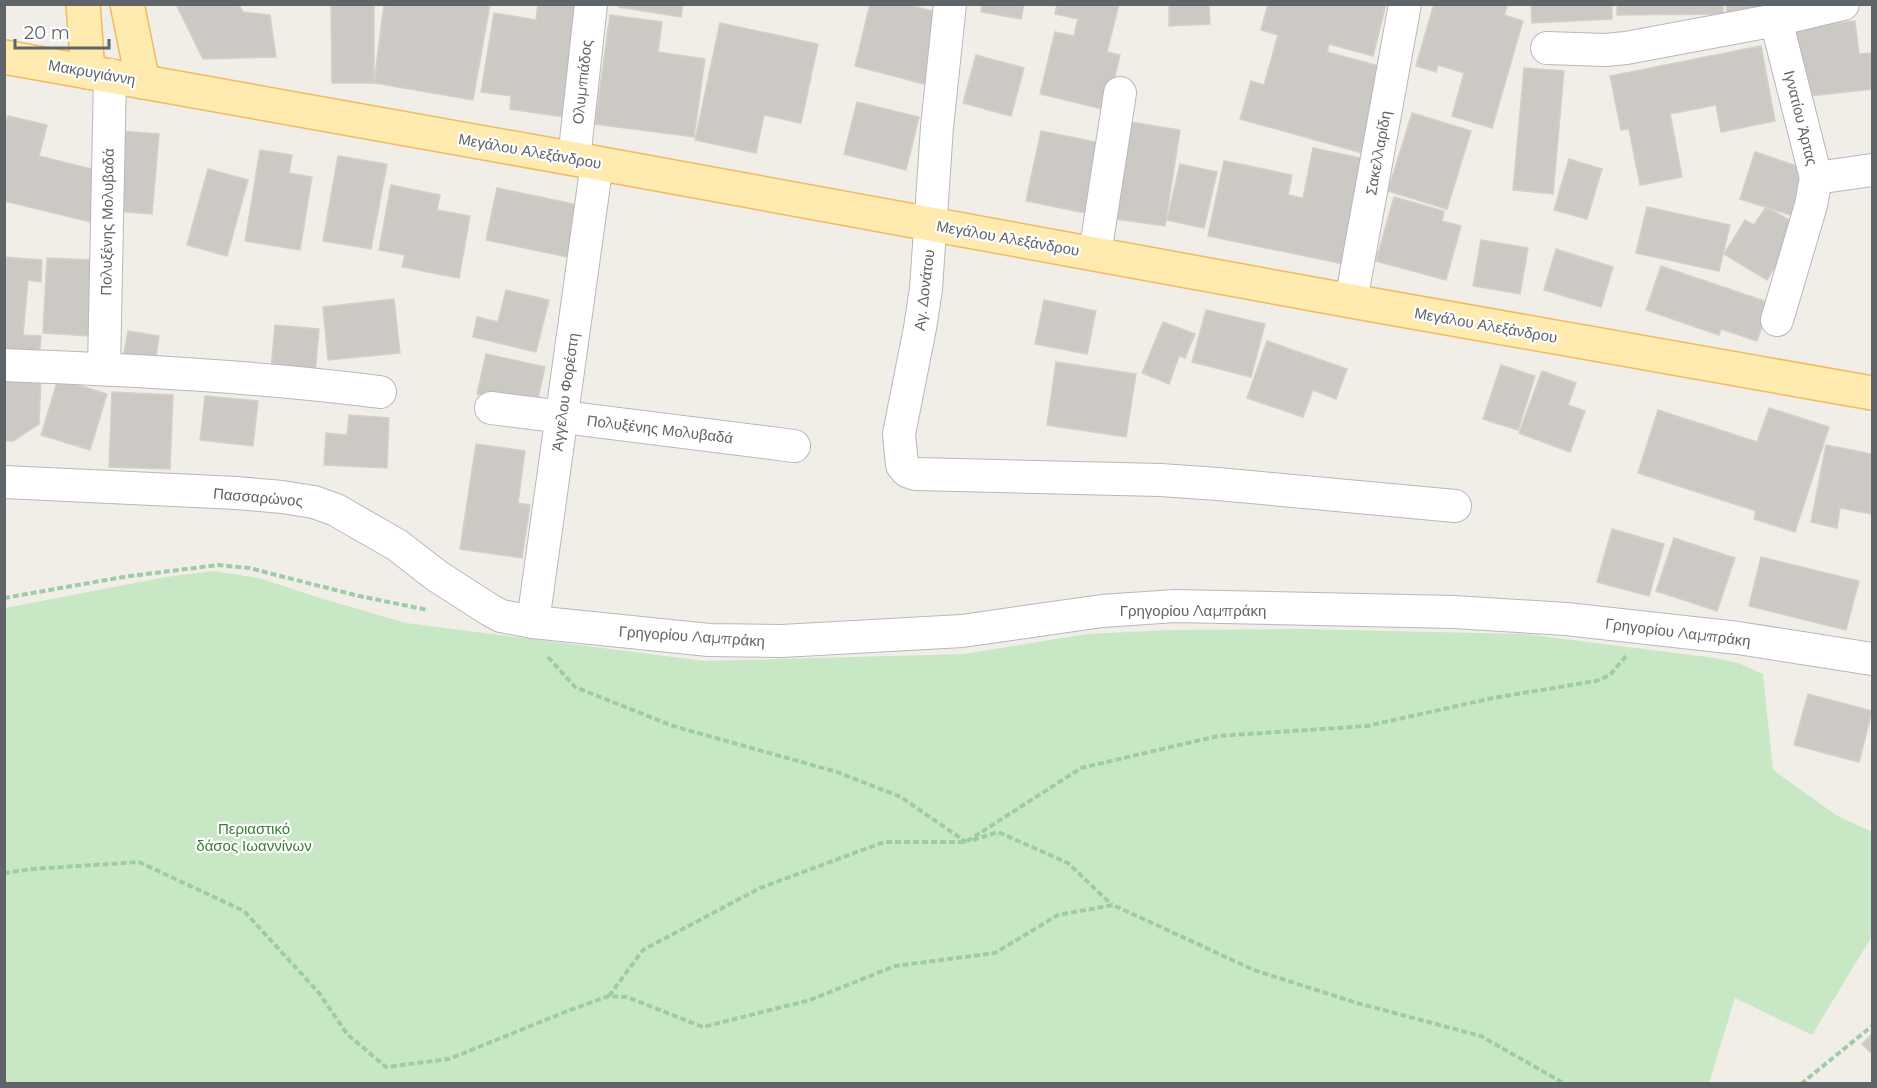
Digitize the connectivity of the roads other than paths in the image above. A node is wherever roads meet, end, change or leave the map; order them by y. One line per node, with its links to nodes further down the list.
1 (83, 4): 10 (main road)
2 (127, 4): 11 (main road)
3 (591, 4): 13 (street, Ολυμπιάδος)
4 (950, 4): 16 (street, Αγ. Δονάτου)
5 (1405, 4): 18 (street, Σακελλαρίδη)
6 (1843, 4): 7 (street)
7 (1776, 20): 8 (street); 15 (street, Ιγνατίου Άρτας)
8 (1547, 48)
9 (4, 57): 10 (main road, Μακρυγιάννη)
10 (99, 74): 11 (main road, Μακρυγιάννη); 21 (street, Πολυξένης Μολυβαδά)
11 (143, 82): 13 (main road, Μεγάλου Αλεξάνδρου)
12 (1120, 93): 17 (street)
13 (586, 161): 16 (main road, Μεγάλου Αλεξάνδρου); 25 (street, Άγγελου Φορέστη)
14 (1872, 170): 15 (street)
15 (1816, 178): 19 (street, Ιγνατίου Άρτας)
16 (930, 224): 17 (main road, Μεγάλου Αλεξάνδρου); 28 (street, Αγ. Δονάτου)
17 (1095, 254): 18 (main road, Μεγάλου Αλεξάνδρου)
18 (1351, 301): 23 (main road, Μεγάλου Αλεξάνδρου)
19 (1777, 320)
20 (4, 365): 21 (street)
21 (104, 369): 22 (street)
22 (380, 392)
23 (1872, 393)
24 (491, 408): 25 (street, Πολυξένης Μολυβαδά)
25 (561, 417): 26 (street, Πολυξένης Μολυβαδά); 30 (street, Άγγελου Φορέστη)
26 (794, 446)
27 (4, 482): 29 (street, Πασσαρώνος)
28 (1455, 506)
29 (482, 605): 30 (street, Γρηγορίου Λαμπράκη)
30 (533, 622): 31 (street, Γρηγορίου Λαμπράκη)
31 (1872, 659)

